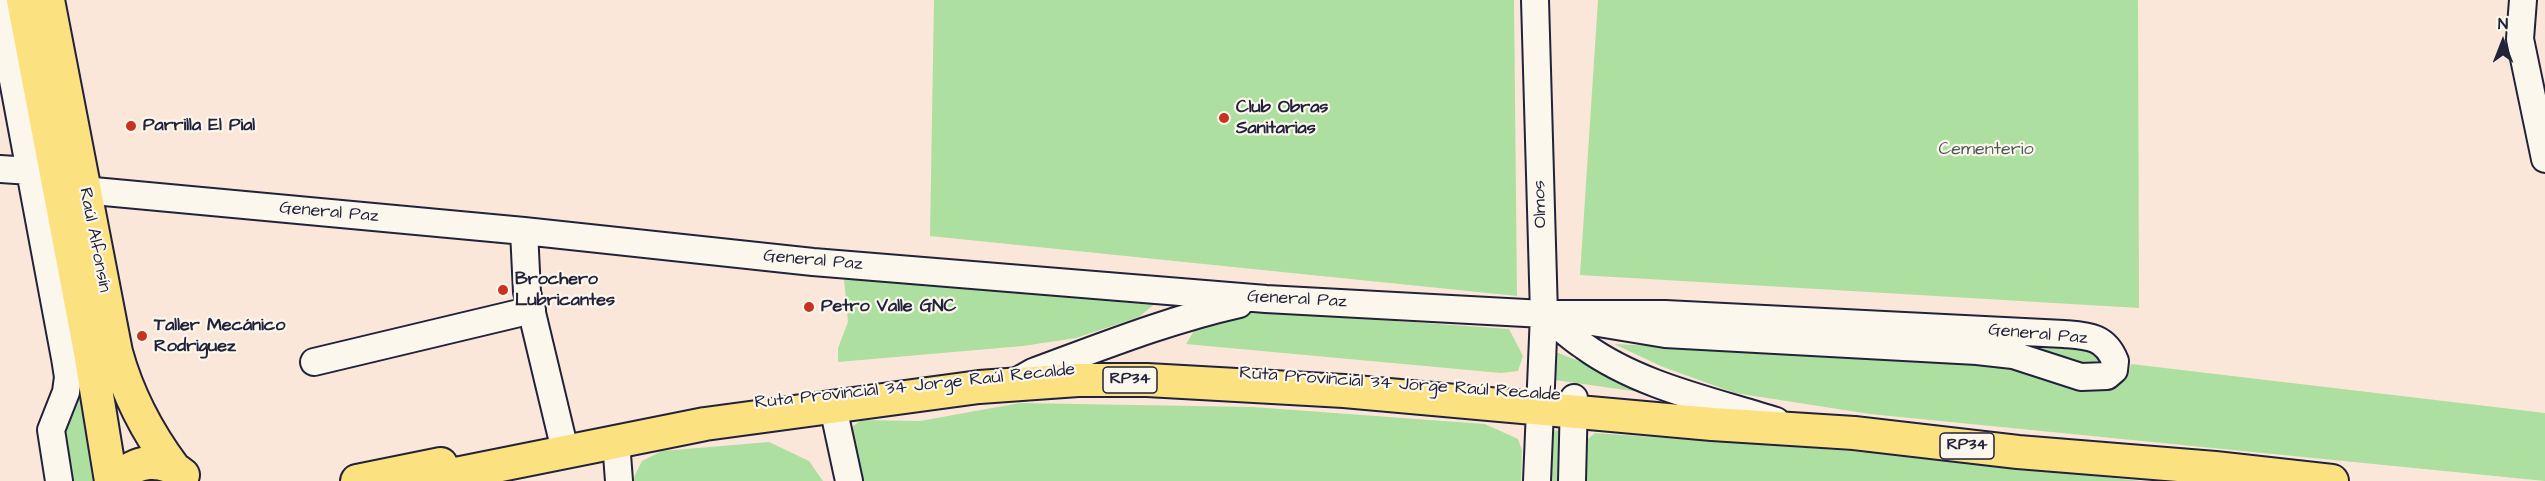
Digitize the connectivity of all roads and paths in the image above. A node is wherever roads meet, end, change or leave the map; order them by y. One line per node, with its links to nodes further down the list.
1 (23, 0): 24 (main road, Raúl Alfonsín)
2 (48, 0): 9 (main road, Raúl Alfonsín)
3 (1535, 0): 13 (street, Olmos)
4 (2523, 0): 6 (street)
5 (0, 11): 8 (street)
6 (2545, 159)
7 (0, 169): 8 (street)
8 (31, 171): 23 (street)
9 (83, 190): 10 (street, General Paz); 22 (main road, Raúl Alfonsín)
10 (524, 231): 11 (street, General Paz); 12 (street)
11 (1266, 298): 13 (street, General Paz); 15 (street)
12 (532, 310): 14 (street); 20 (street)
13 (1544, 314): 13 (street, General Paz); 16 (street, Olmos); 19 (street)
14 (314, 362)
15 (1023, 378): 16 (main road, Ruta Provincial 34 Jorge Raúl Recalde / RP34); 18 (main road, Ruta Provincial 34 Jorge Raúl Recalde / RP34); 20 (main road, Ruta Provincial 34 Jorge Raúl Recalde / RP34)
16 (1541, 402): 17 (main road, Ruta Provincial 34 Jorge Raúl Recalde / RP34); 30 (street, Olmos)
17 (1573, 404): 19 (main road, Ruta Provincial 34 Jorge Raúl Recalde / RP34); 31 (street)
18 (833, 407): 21 (main road, Ruta Provincial 34 Jorge Raúl Recalde / RP34); 29 (street)
19 (1802, 429): 32 (main road, Ruta Provincial 34 Jorge Raúl Recalde / RP34)
20 (562, 438): 26 (main road, Ruta Provincial 34 Jorge Raúl Recalde / RP34)
21 (616, 441): 27 (main road, Ruta Provincial 34 Jorge Raúl Recalde / RP34); 28 (street)
22 (186, 476): 25 (main road)
23 (59, 481)
24 (111, 481)
25 (119, 481)
26 (357, 481)
27 (421, 481)
28 (619, 481)
29 (849, 481)
30 (1538, 481)
31 (1572, 481)
32 (2332, 481)

